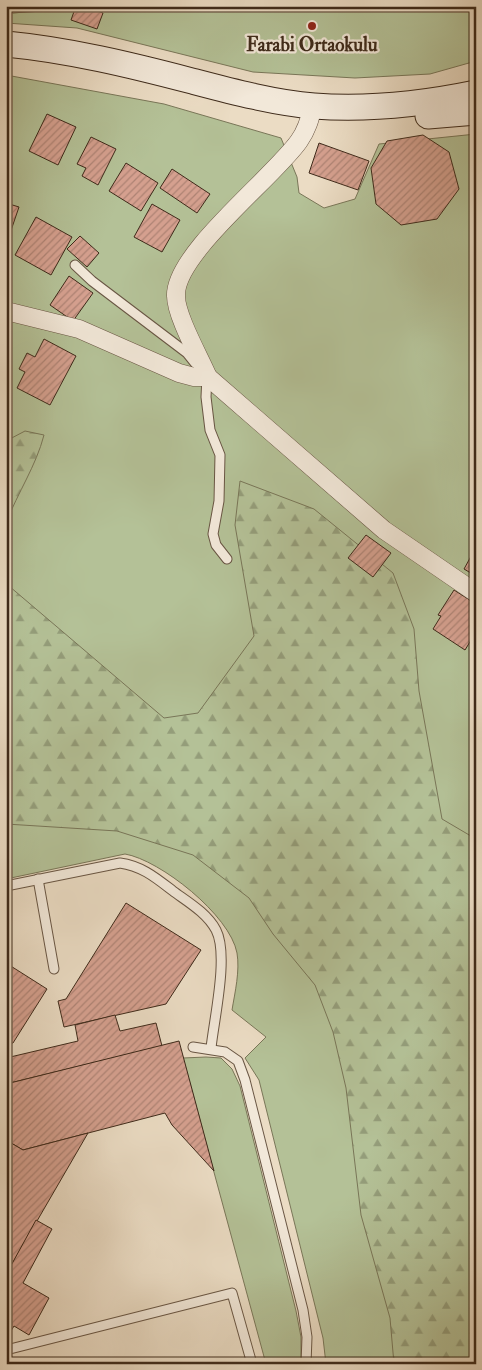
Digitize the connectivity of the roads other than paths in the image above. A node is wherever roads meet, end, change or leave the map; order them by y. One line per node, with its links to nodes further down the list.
1 (6, 44): 4 (main road)
2 (6, 59): 4 (main road)
3 (476, 93): 4 (main road)
4 (312, 111): 5 (main road); 8 (street)
5 (476, 112)
6 (75, 265): 8 (lane)
7 (6, 311): 8 (street)
8 (208, 378): 9 (lane); 10 (street)
9 (227, 559)
10 (476, 593)
11 (38, 879): 12 (lane); 13 (lane); 15 (lane)
12 (6, 886)
13 (54, 969)
14 (193, 1047): 15 (lane)
15 (210, 1048): 18 (lane)
16 (6, 1350): 17 (lane)
17 (252, 1364)
18 (306, 1364)

